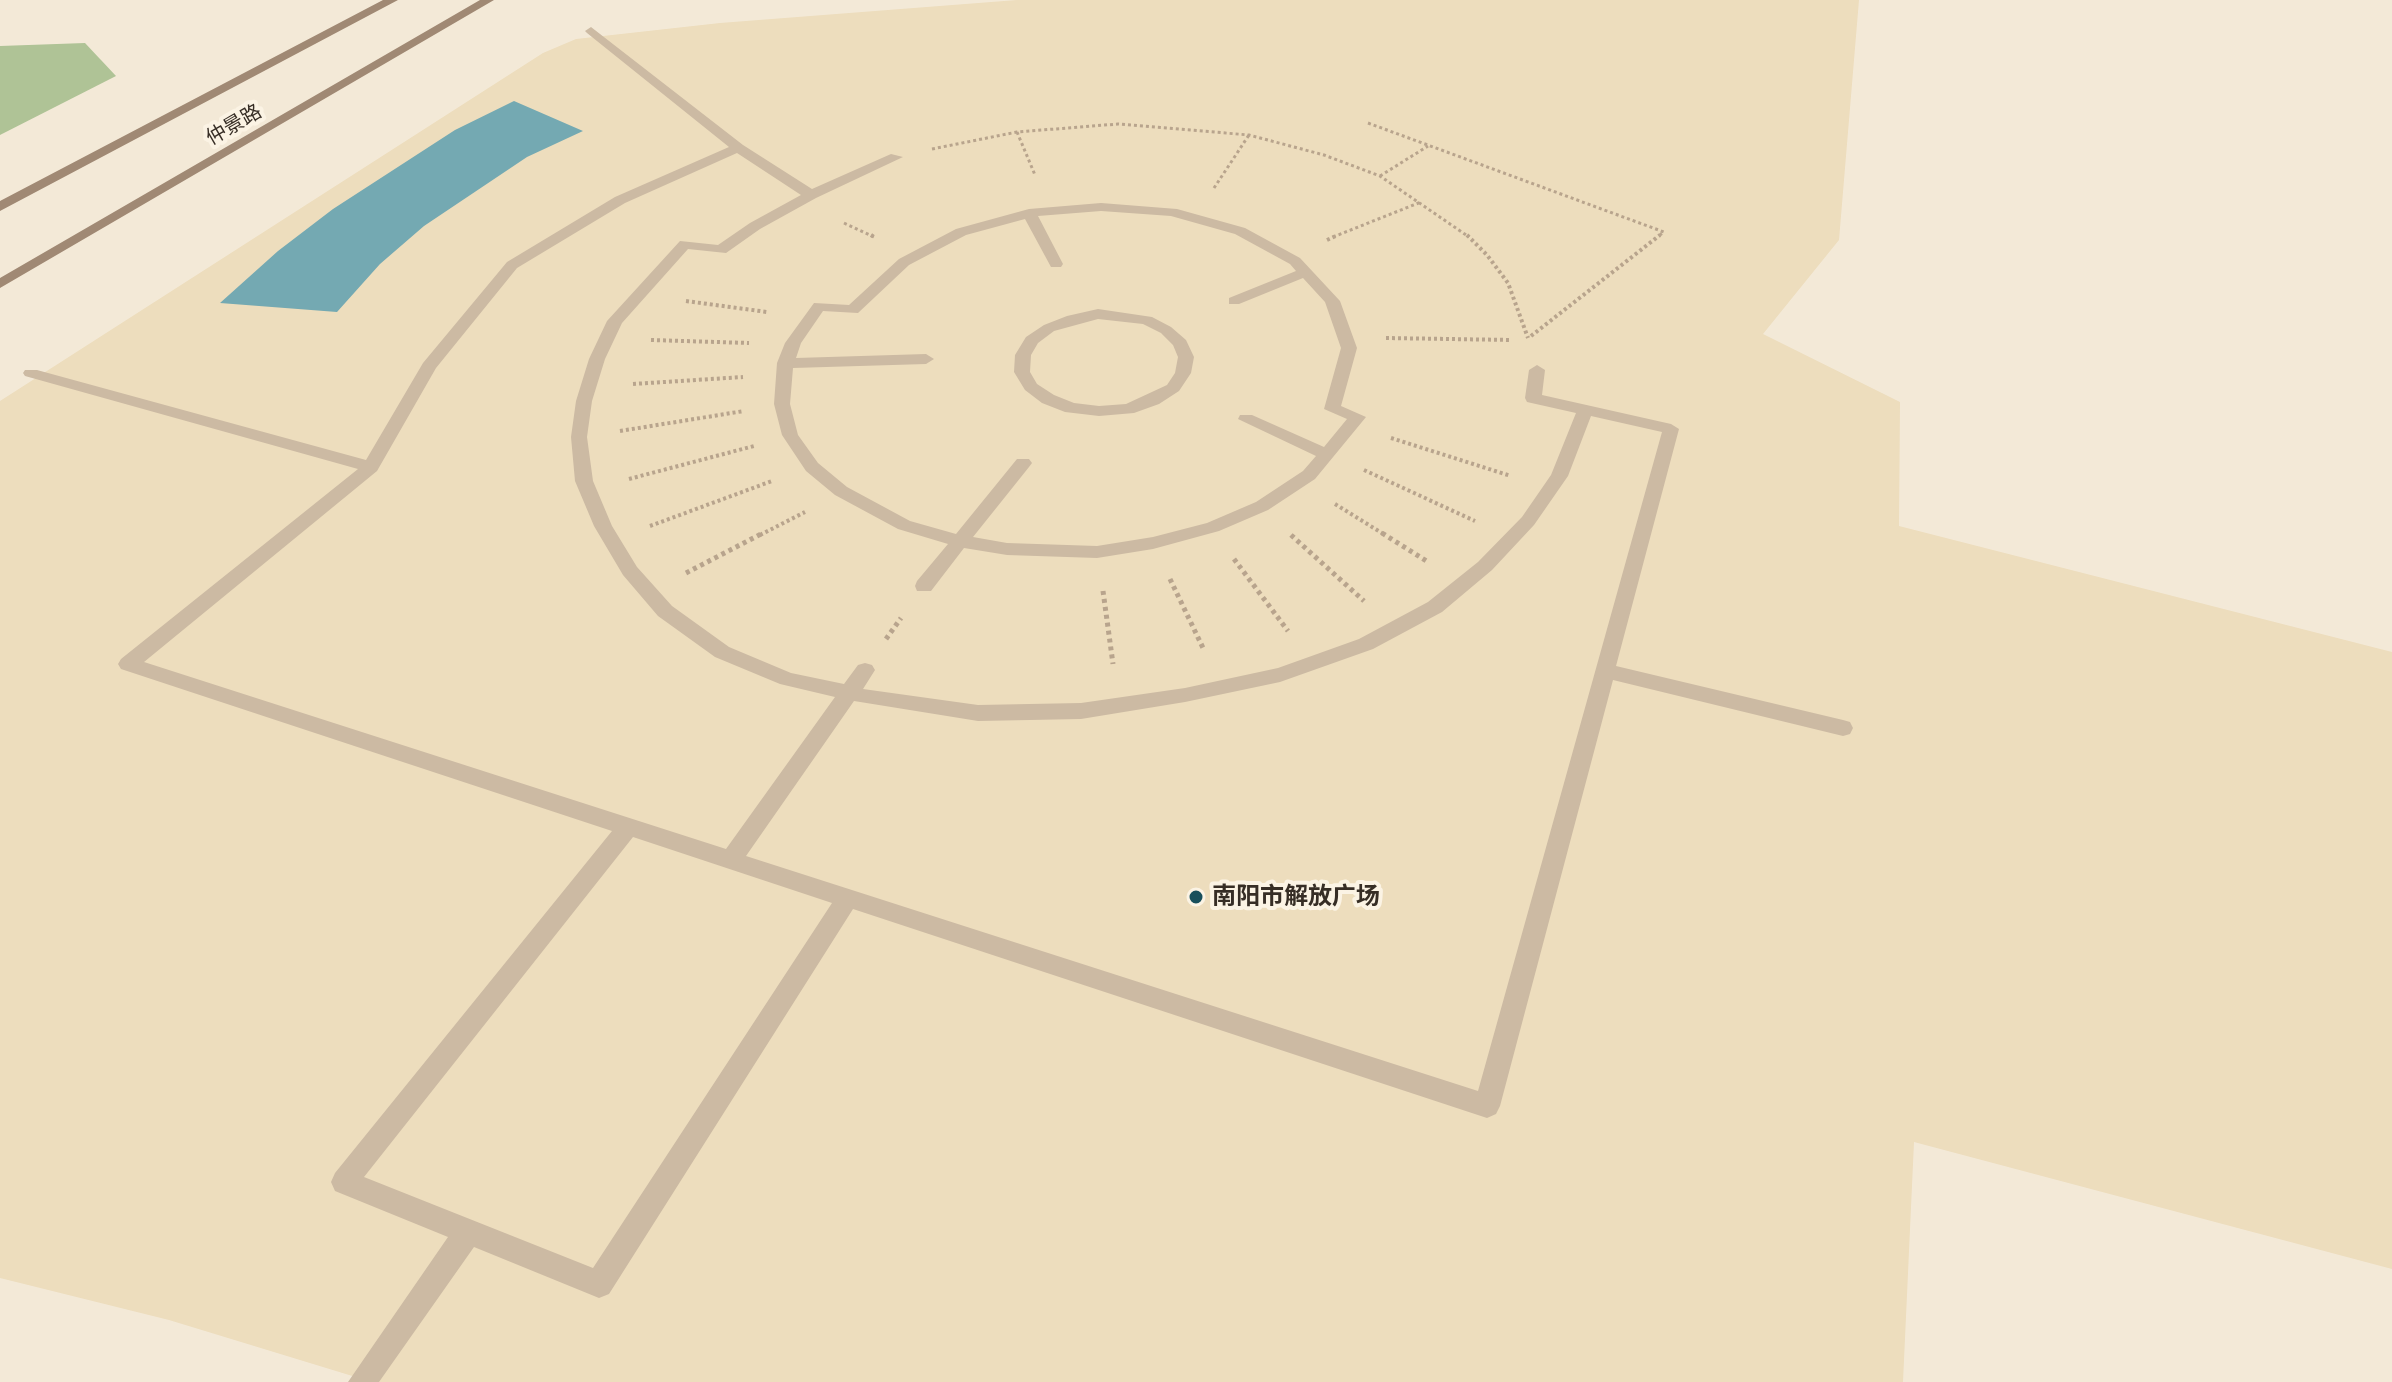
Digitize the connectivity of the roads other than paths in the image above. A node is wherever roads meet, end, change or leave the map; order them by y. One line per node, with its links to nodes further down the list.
1 (392, 0): 7 (main road, 仲景路)
2 (488, 0): 11 (main road, 仲景路)
3 (591, 31): 4 (street)
4 (738, 148): 6 (street); 22 (street)
5 (896, 157): 6 (street)
6 (811, 195): 27 (street)
7 (0, 207)
8 (1029, 213): 9 (street); 10 (street); 14 (street)
9 (1056, 264)
10 (1305, 272): 12 (street); 20 (street)
11 (0, 284)
12 (1234, 301)
13 (926, 359): 14 (street)
14 (785, 363): 23 (street)
15 (1537, 370): 17 (street)
16 (31, 373): 22 (street)
17 (1585, 410): 26 (street); 27 (street)
18 (1099, 411): 18 (street)
19 (1246, 419): 20 (street)
20 (1326, 454): 23 (street)
21 (1023, 463): 23 (street)
22 (371, 467): 29 (street)
23 (959, 541): 24 (street)
24 (924, 586)
25 (865, 670): 27 (street)
26 (1605, 671): 28 (street); 31 (street)
27 (850, 693): 30 (street)
28 (1843, 728)
29 (628, 827): 30 (street); 32 (street)
30 (730, 861): 31 (street)
31 (847, 899): 32 (street)
32 (468, 1232): 33 (street)
33 (362, 1382)

